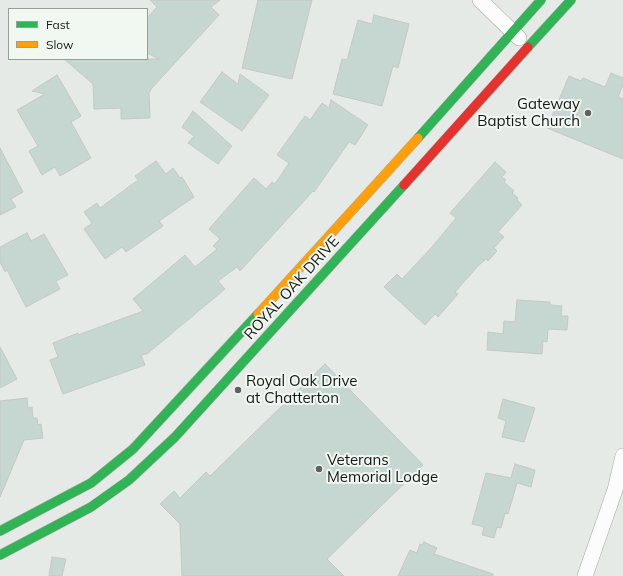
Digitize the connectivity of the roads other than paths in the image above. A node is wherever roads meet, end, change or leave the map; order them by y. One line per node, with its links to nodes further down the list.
1 (480, 0): 4 (street)
2 (541, 0): 4 (main road, ROYAL OAK DRIVE)
3 (571, 0): 5 (main road, ROYAL OAK DRIVE)
4 (512, 32): 5 (street); 7 (main road, ROYAL OAK DRIVE)
5 (528, 47): 8 (main road, ROYAL OAK DRIVE)
6 (623, 456): 9 (street)
7 (0, 531)
8 (0, 555)
9 (586, 576)

